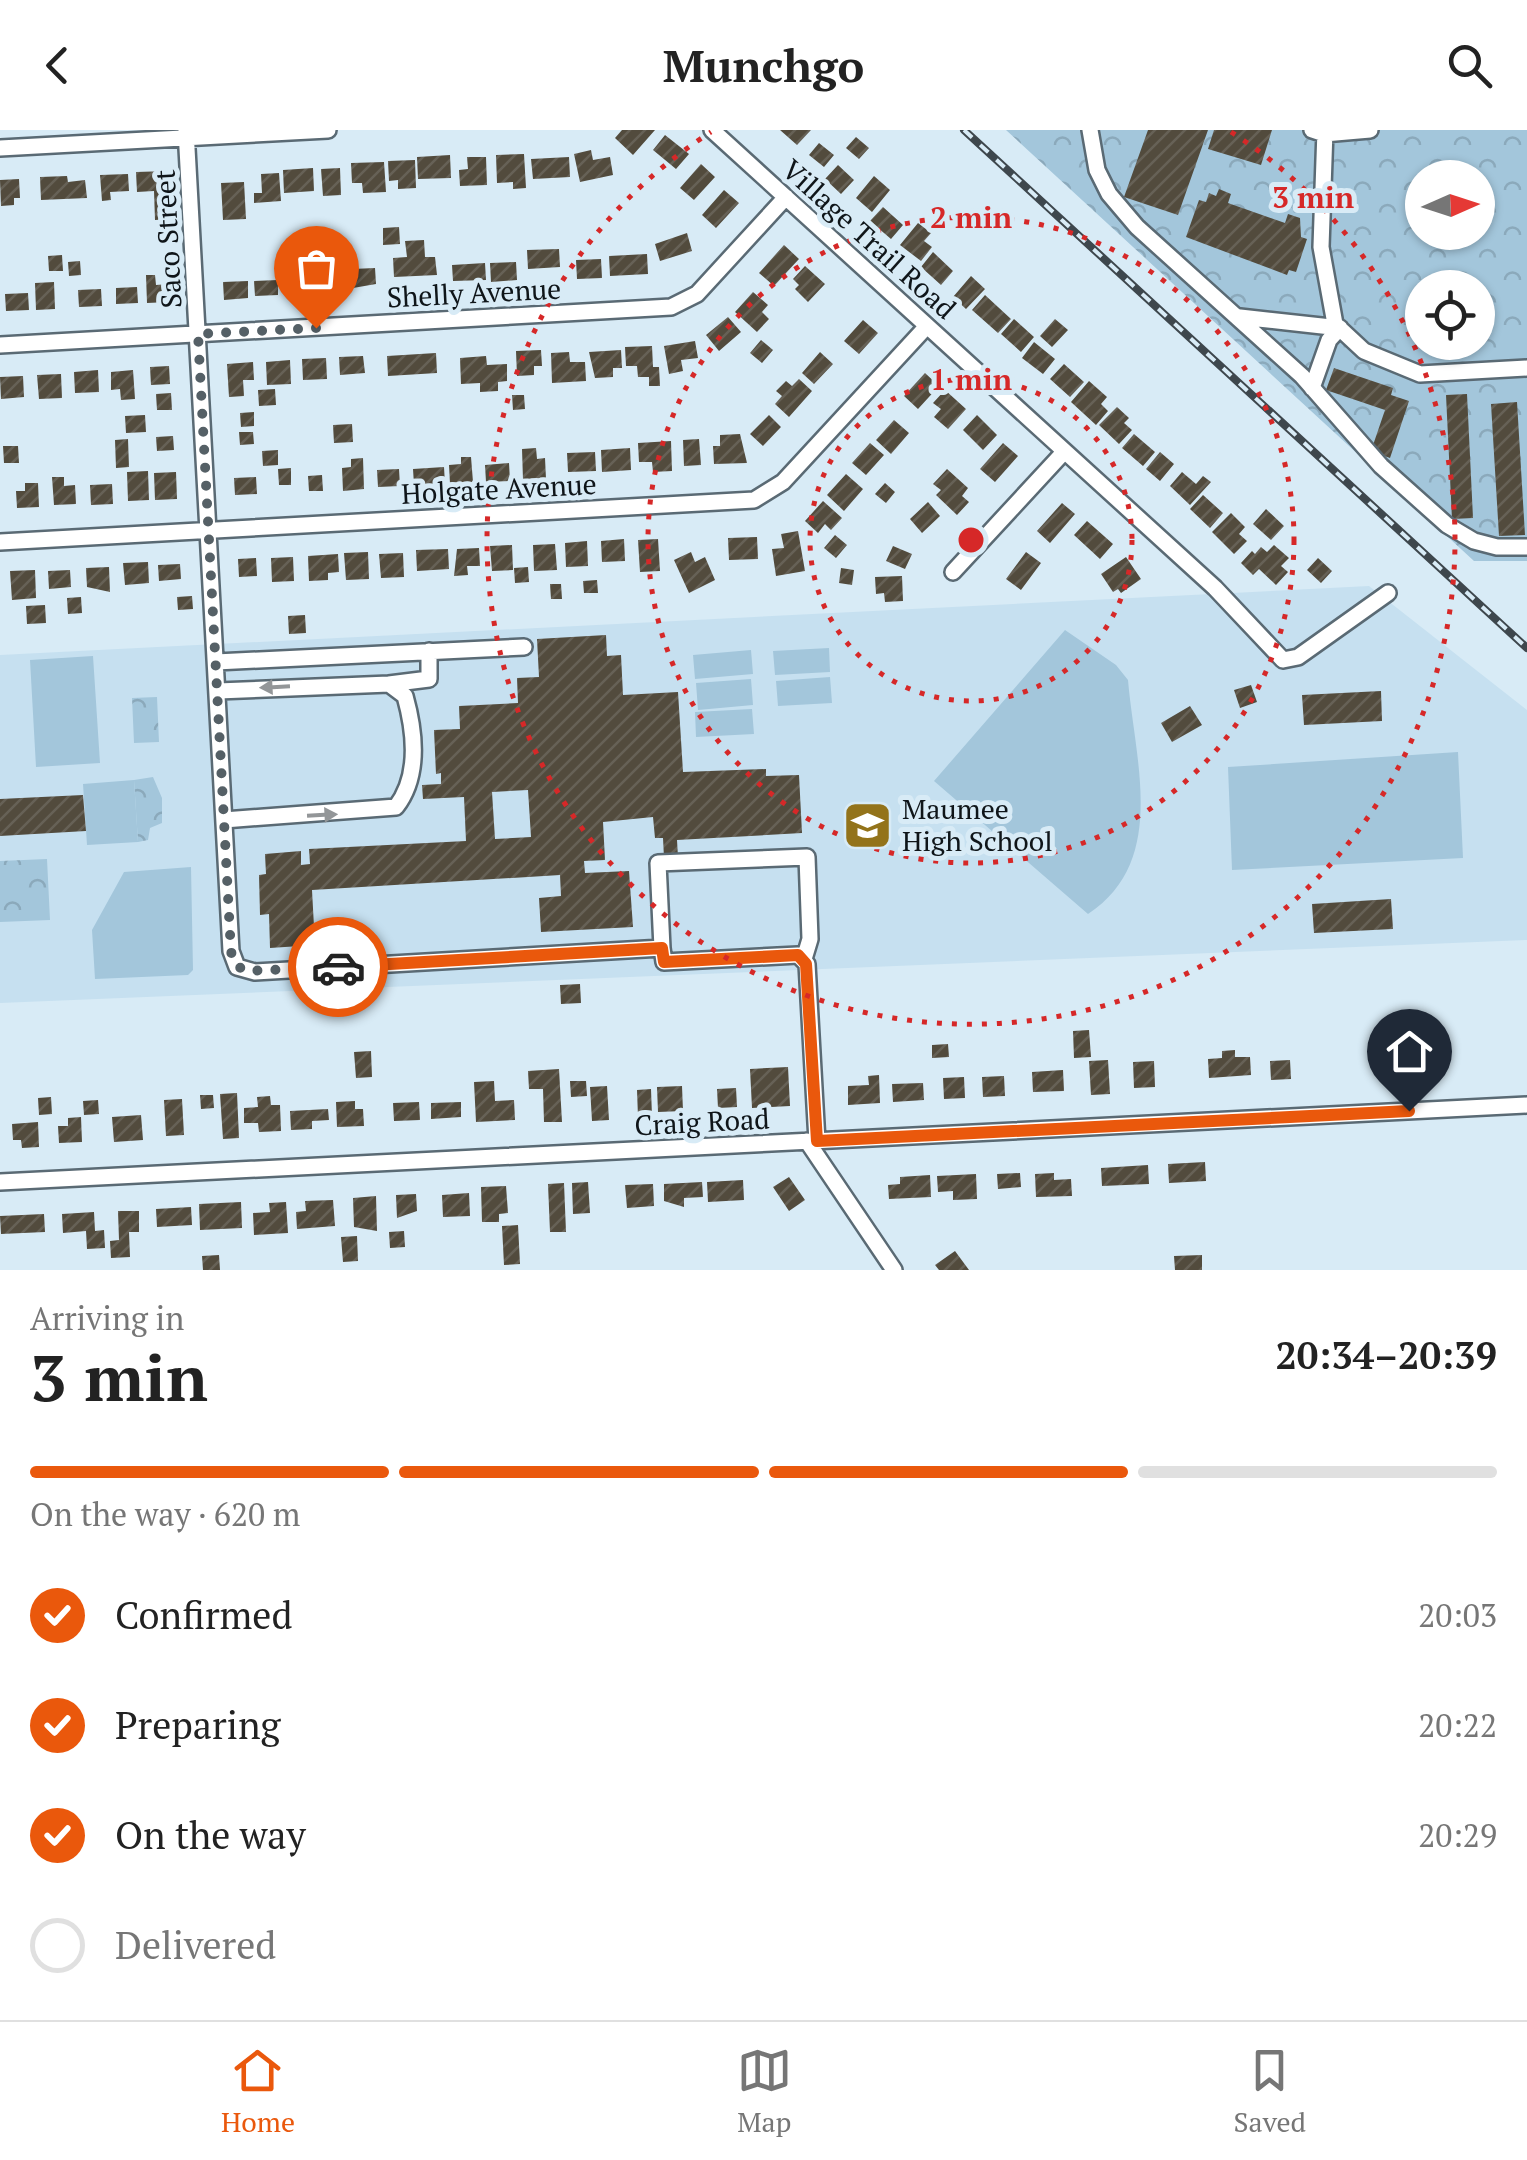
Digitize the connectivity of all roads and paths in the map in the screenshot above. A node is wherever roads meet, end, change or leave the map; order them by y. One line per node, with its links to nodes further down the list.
1 (328, 130): 6 (street)
2 (712, 130): 8 (street, Village Trail Road)
3 (1090, 130): 9 (street)
4 (1370, 130): 5 (street)
5 (1320, 131): 11 (street)
6 (186, 134): 7 (street); 12 (street, Saco Street)
7 (0, 148)
8 (786, 197): 10 (street, Village Trail Road); 12 (street, Shelly Avenue)
9 (1240, 317): 11 (street); 15 (street)
10 (927, 326): 16 (street, Village Trail Road); 17 (street, Holgate Avenue)
11 (1340, 328): 14 (street); 15 (street)
12 (198, 334): 13 (street, Shelly Avenue); 17 (street, Saco Street)
13 (0, 345)
14 (1527, 368)
15 (1312, 388): 19 (street)
16 (1063, 452): 20 (street); 21 (street, Village Trail Road)
17 (209, 531): 18 (street, Holgate Avenue); 24 (street, Saco Street)
18 (0, 542)
19 (1527, 548)
20 (953, 572)
21 (1388, 592)
22 (524, 647): 23 (street)
23 (428, 651): 24 (street); 25 (street)
24 (216, 662): 26 (street, Saco Street)
25 (389, 684): 26 (street, one-way to 26); 27 (street, one-way to 25)
26 (218, 691): 27 (street, Saco Street)
27 (224, 820): 28 (street, Saco Street)
28 (662, 948): 29 (street); 29 (street)
29 (804, 959): 31 (street)
30 (1527, 1105): 31 (street, Craig Road)
31 (812, 1141): 32 (street, Craig Road); 33 (street)
32 (0, 1182)
33 (894, 1270)

